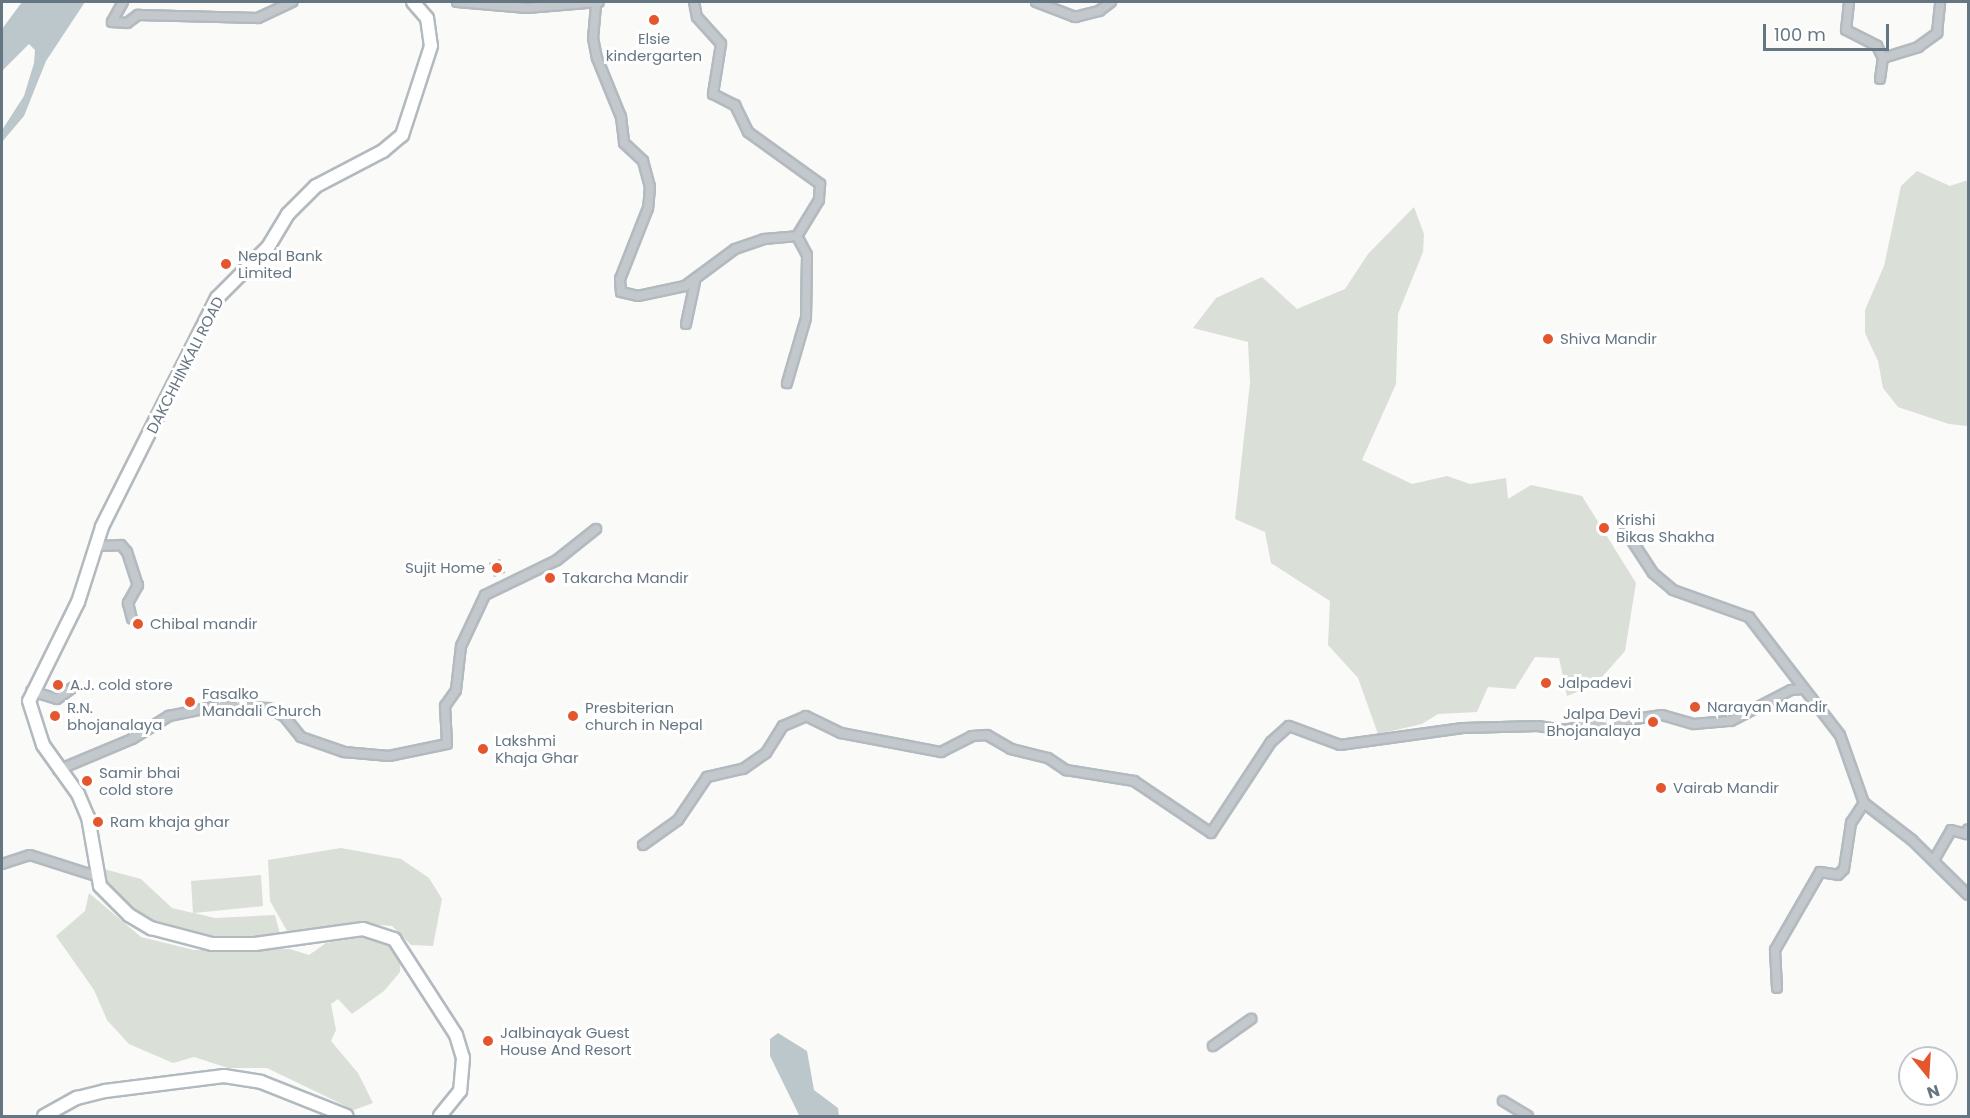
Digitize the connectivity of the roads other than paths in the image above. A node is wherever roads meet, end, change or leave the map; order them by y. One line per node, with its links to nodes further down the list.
1 (123, 2): 2 (street)
2 (293, 2)
3 (413, 2): 19 (main road, DAKCHHINKALI ROAD)
4 (457, 2): 10 (street)
5 (694, 2): 13 (street)
6 (1036, 2): 7 (street)
7 (1111, 2)
8 (1849, 2): 11 (street)
9 (1940, 2): 11 (street)
10 (598, 3): 14 (street)
11 (1883, 58): 12 (street)
12 (1880, 79)
13 (797, 236): 14 (street); 16 (street)
14 (695, 282): 15 (street)
15 (686, 324)
16 (787, 383)
17 (596, 529): 24 (street)
18 (1625, 530): 22 (street)
19 (96, 546): 20 (street); 23 (main road, DAKCHHINKALI ROAD)
20 (132, 619)
21 (72, 688): 23 (street)
22 (1803, 689): 25 (street); 27 (street)
23 (31, 691): 24 (main road)
24 (58, 770): 30 (main road)
25 (1864, 803): 28 (street); 32 (street)
26 (1968, 829): 28 (street)
27 (643, 845)
28 (1934, 860): 31 (street)
29 (2, 864): 30 (street)
30 (96, 876): 38 (main road)
31 (1968, 895)
32 (1777, 988)
33 (1251, 1019): 34 (street)
34 (1214, 1046)
35 (1503, 1101): 39 (street)
36 (44, 1116): 37 (main road)
37 (347, 1116)
38 (440, 1116)
39 (1528, 1116)

